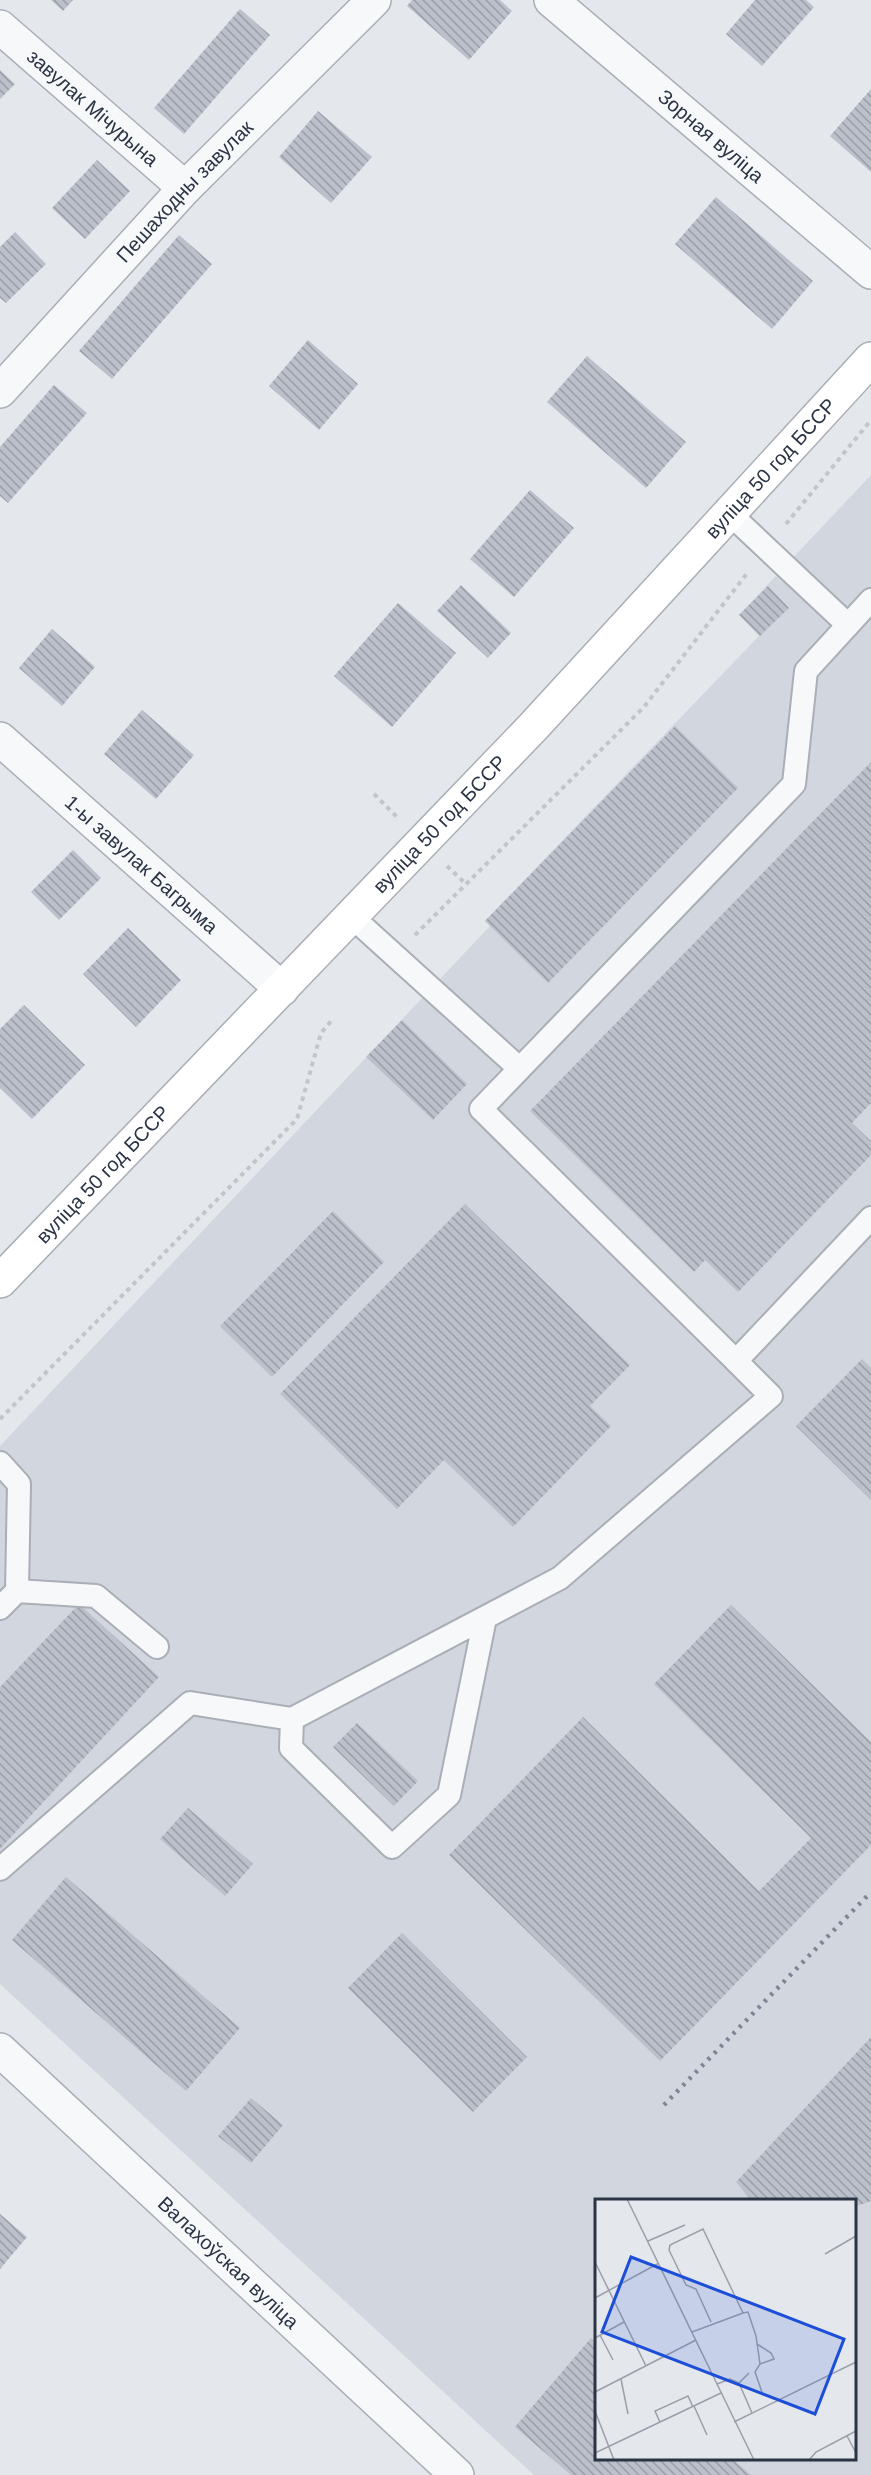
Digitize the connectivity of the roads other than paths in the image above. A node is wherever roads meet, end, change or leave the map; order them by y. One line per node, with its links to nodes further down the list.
1 (374, 0): 4 (street, Пешаходны завулак)
2 (551, 0): 5 (street, Зорная вуліца)
3 (0, 27): 4 (street, завулак Мічурына)
4 (185, 188): 7 (street, Пешаходны завулак)
5 (871, 272)
6 (871, 359): 8 (main road, вуліца 50 год БССР)
7 (0, 391)
8 (729, 513): 10 (lane); 12 (main road, вуліца 50 год БССР)
9 (871, 600): 10 (lane)
10 (848, 625): 14 (lane)
11 (0, 739): 13 (street, 1-ы завулак Багрыма)
12 (351, 916): 13 (main road, вуліца 50 год БССР); 14 (lane)
13 (282, 989): 16 (main road, вуліца 50 год БССР)
14 (519, 1068): 17 (lane)
15 (871, 1218): 17 (lane)
16 (0, 1281)
17 (736, 1361): 21 (lane)
18 (0, 1463): 19 (lane)
19 (17, 1591): 20 (lane); 22 (lane)
20 (0, 1608)
21 (485, 1618): 23 (lane); 23 (lane)
22 (157, 1647)
23 (292, 1719): 24 (lane)
24 (0, 1869)
25 (0, 2050): 26 (street, Валахоўская вуліца)
26 (457, 2475)

